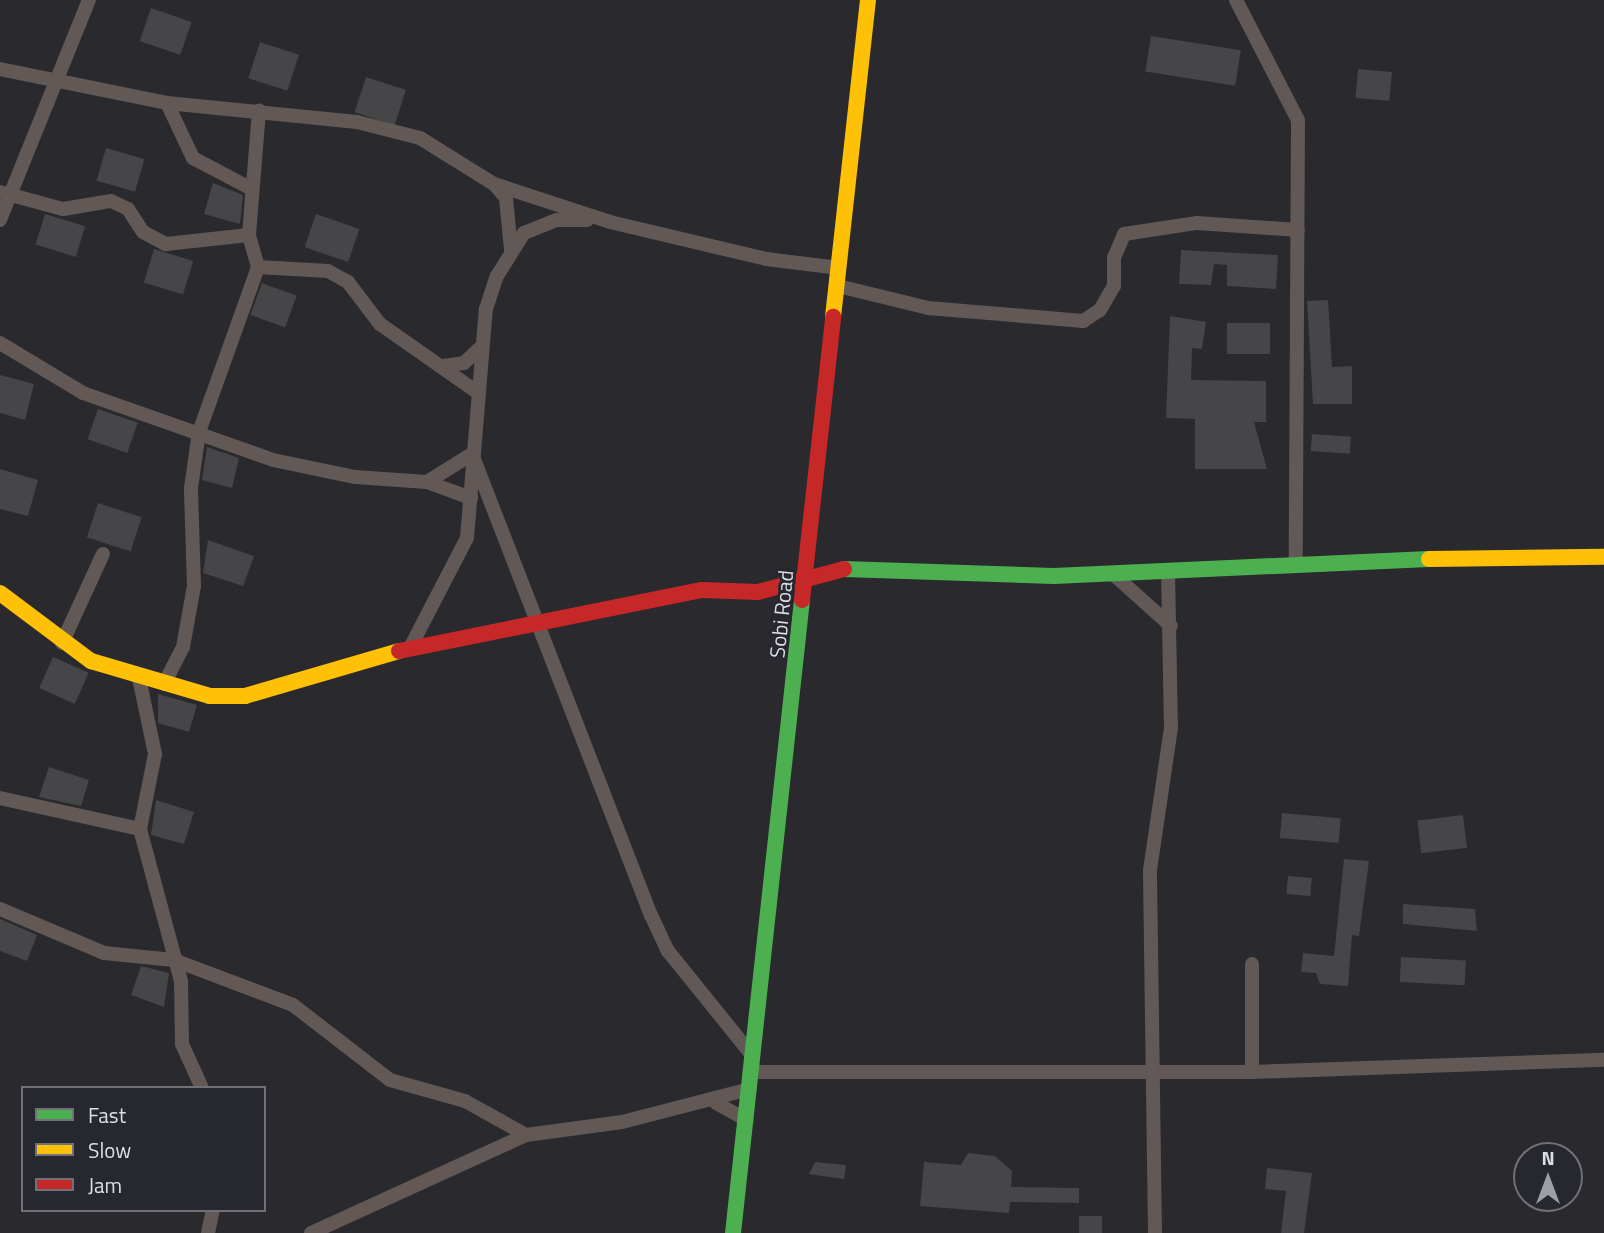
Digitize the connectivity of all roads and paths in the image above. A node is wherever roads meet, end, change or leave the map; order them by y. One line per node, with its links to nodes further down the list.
1 (89, 0): 5 (street)
2 (868, 0): 17 (main road, Sobi Road)
3 (1236, 0): 13 (street)
4 (0, 69): 5 (street)
5 (56, 78): 6 (street); 10 (street)
6 (167, 103): 7 (street); 9 (street)
7 (260, 110): 8 (street); 9 (street)
8 (494, 184): 12 (street); 15 (street)
9 (250, 188): 14 (street)
10 (5, 194): 11 (street); 14 (street)
11 (0, 220)
12 (610, 222): 15 (street); 17 (street)
13 (1298, 230): 18 (street); 29 (street)
14 (249, 235): 16 (street)
15 (511, 250): 20 (street)
16 (258, 267): 21 (street); 23 (street)
17 (839, 268): 18 (main road, Sobi Road)
18 (838, 286): 32 (main road, Sobi Road)
19 (0, 343): 23 (street)
20 (482, 346): 21 (street); 22 (street)
21 (443, 366): 22 (street)
22 (477, 392): 24 (street)
23 (199, 432): 25 (street); 39 (street)
24 (472, 454): 25 (street); 26 (street); 34 (street)
25 (427, 482): 26 (street)
26 (471, 498): 37 (street)
27 (103, 554): 36 (street)
28 (1604, 557): 29 (main road)
29 (1297, 560): 30 (main road)
30 (1168, 571): 31 (main road); 35 (street)
31 (1112, 573): 32 (main road); 35 (street)
32 (807, 574): 34 (main road); 46 (main road, Sobi Road)
33 (0, 593): 36 (main road)
34 (536, 620): 37 (main road); 46 (street)
35 (1171, 626): 47 (street)
36 (62, 643): 38 (main road)
37 (412, 644): 39 (main road)
38 (139, 678): 39 (main road); 41 (street)
39 (164, 684)
40 (0, 798): 41 (street)
41 (140, 829): 43 (street)
42 (0, 909): 43 (street)
43 (174, 960): 49 (street); 53 (street)
44 (1252, 964): 48 (street)
45 (1604, 1060): 48 (street)
46 (753, 1065): 47 (street); 50 (main road, Sobi Road)
47 (1156, 1072): 48 (street); 58 (street)
48 (1252, 1072)
49 (201, 1086)
50 (750, 1089): 51 (street); 52 (main road, Sobi Road)
51 (716, 1103): 52 (street); 53 (street)
52 (747, 1120): 57 (main road, Sobi Road)
53 (526, 1135): 56 (street)
54 (213, 1212): 55 (street)
55 (208, 1233)
56 (311, 1233)
57 (733, 1233)
58 (1155, 1233)

